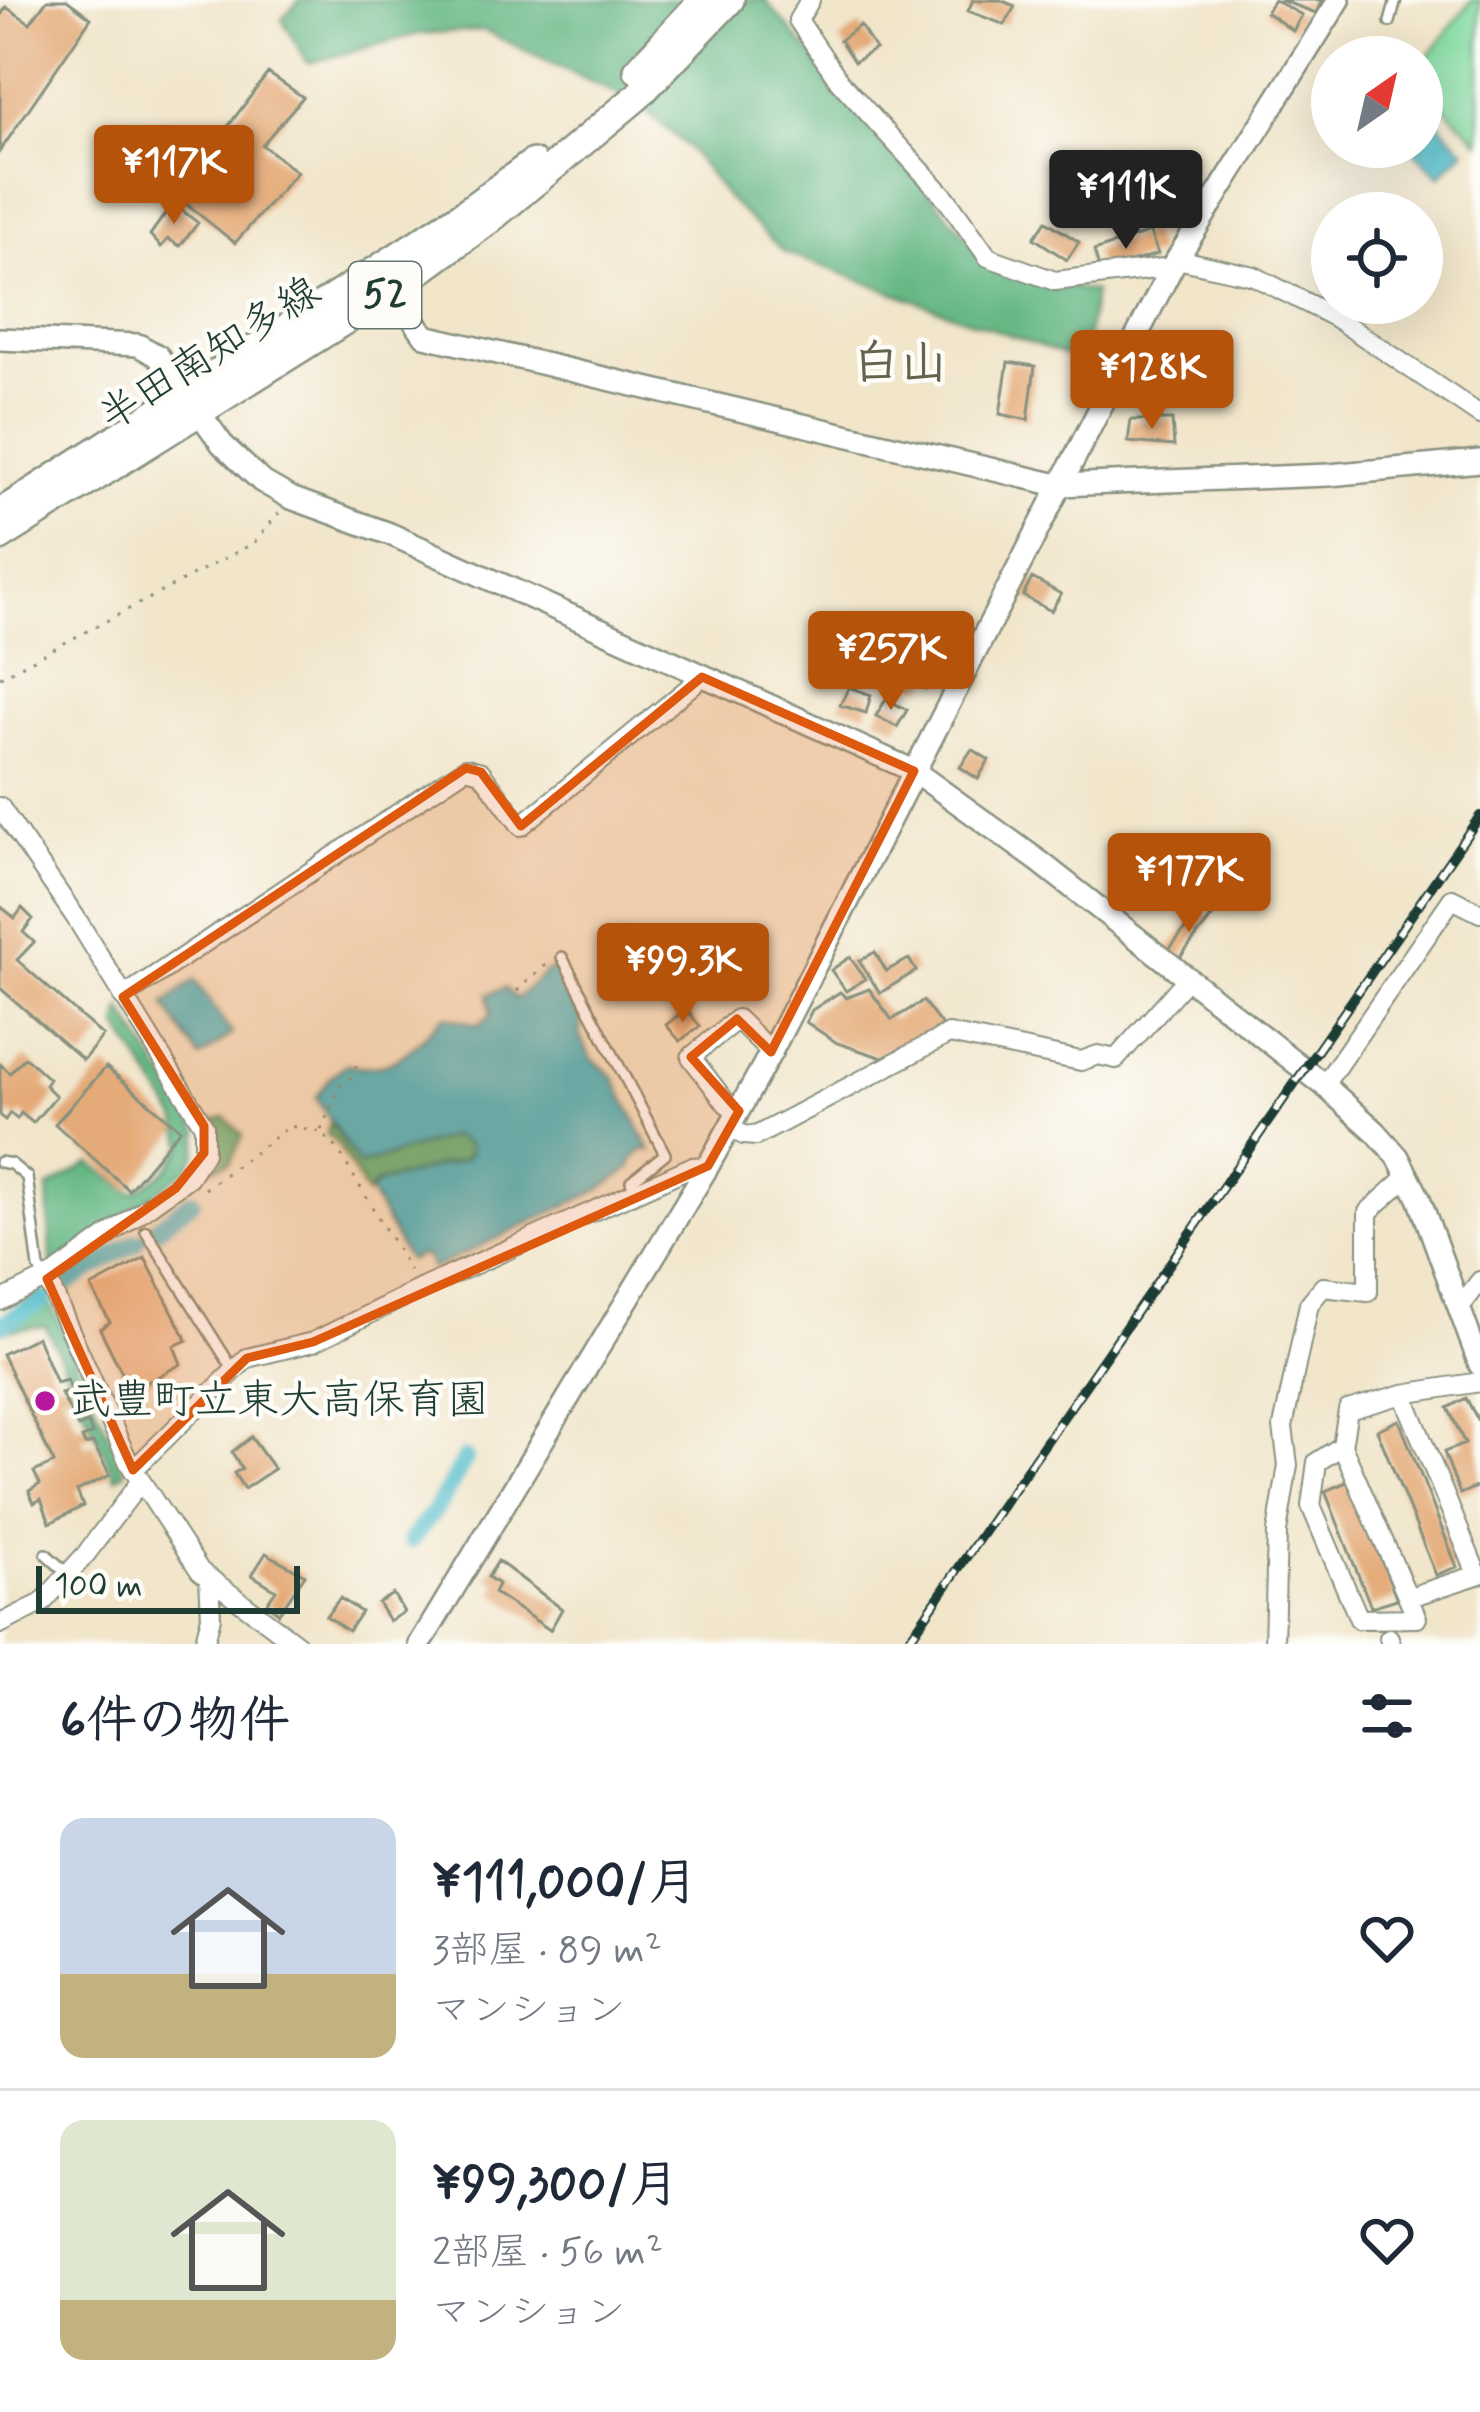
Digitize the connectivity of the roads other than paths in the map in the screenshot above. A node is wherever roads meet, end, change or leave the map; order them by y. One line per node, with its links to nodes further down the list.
1 (703, 0): 10 (main road, 半田南知多線 / 52)
2 (730, 0): 8 (main road, 半田南知多線 / 52)
3 (811, 0): 7 (street)
4 (1340, 0): 7 (street)
5 (1396, 0): 6 (lane)
6 (1390, 22)
7 (1175, 263): 11 (street); 13 (street)
8 (393, 290): 10 (main road, 半田南知多線 / 52); 13 (street)
9 (0, 339): 10 (street)
10 (193, 404): 14 (main road, 半田南知多線 / 52); 15 (main road, 半田南知多線 / 52); 16 (street)
11 (1480, 415)
12 (1480, 461): 13 (street)
13 (1058, 485): 17 (street)
14 (0, 513)
15 (0, 537)
16 (701, 677): 17 (street); 22 (street)
17 (914, 771): 21 (street); 23 (street)
18 (0, 807): 22 (street)
19 (1480, 913): 24 (street)
20 (562, 956): 29 (lane)
21 (1186, 979): 24 (street); 25 (street)
22 (123, 997): 31 (street)
23 (771, 1052): 25 (street); 25 (street)
24 (1324, 1085): 28 (street)
25 (734, 1119): 27 (street)
26 (0, 1162): 31 (lane)
27 (708, 1166): 29 (street); 49 (street)
28 (1408, 1176): 34 (street); 50 (street)
29 (635, 1193): 36 (street)
30 (146, 1231): 36 (lane)
31 (47, 1279): 33 (street); 40 (street)
32 (1480, 1281): 34 (street)
33 (0, 1301)
34 (1460, 1307): 35 (street)
35 (1480, 1365)
36 (234, 1371): 40 (street)
37 (1480, 1382): 38 (street)
38 (1403, 1394): 39 (street); 43 (street)
39 (1342, 1446): 45 (street); 45 (street)
40 (137, 1476): 42 (street); 44 (street)
41 (46, 1554): 42 (lane)
42 (68, 1574): 46 (street)
43 (1478, 1574): 45 (street)
44 (209, 1578): 47 (street); 48 (street)
45 (1410, 1597)
46 (0, 1624)
47 (204, 1644)
48 (297, 1644)
49 (420, 1644)
50 (1274, 1644)

